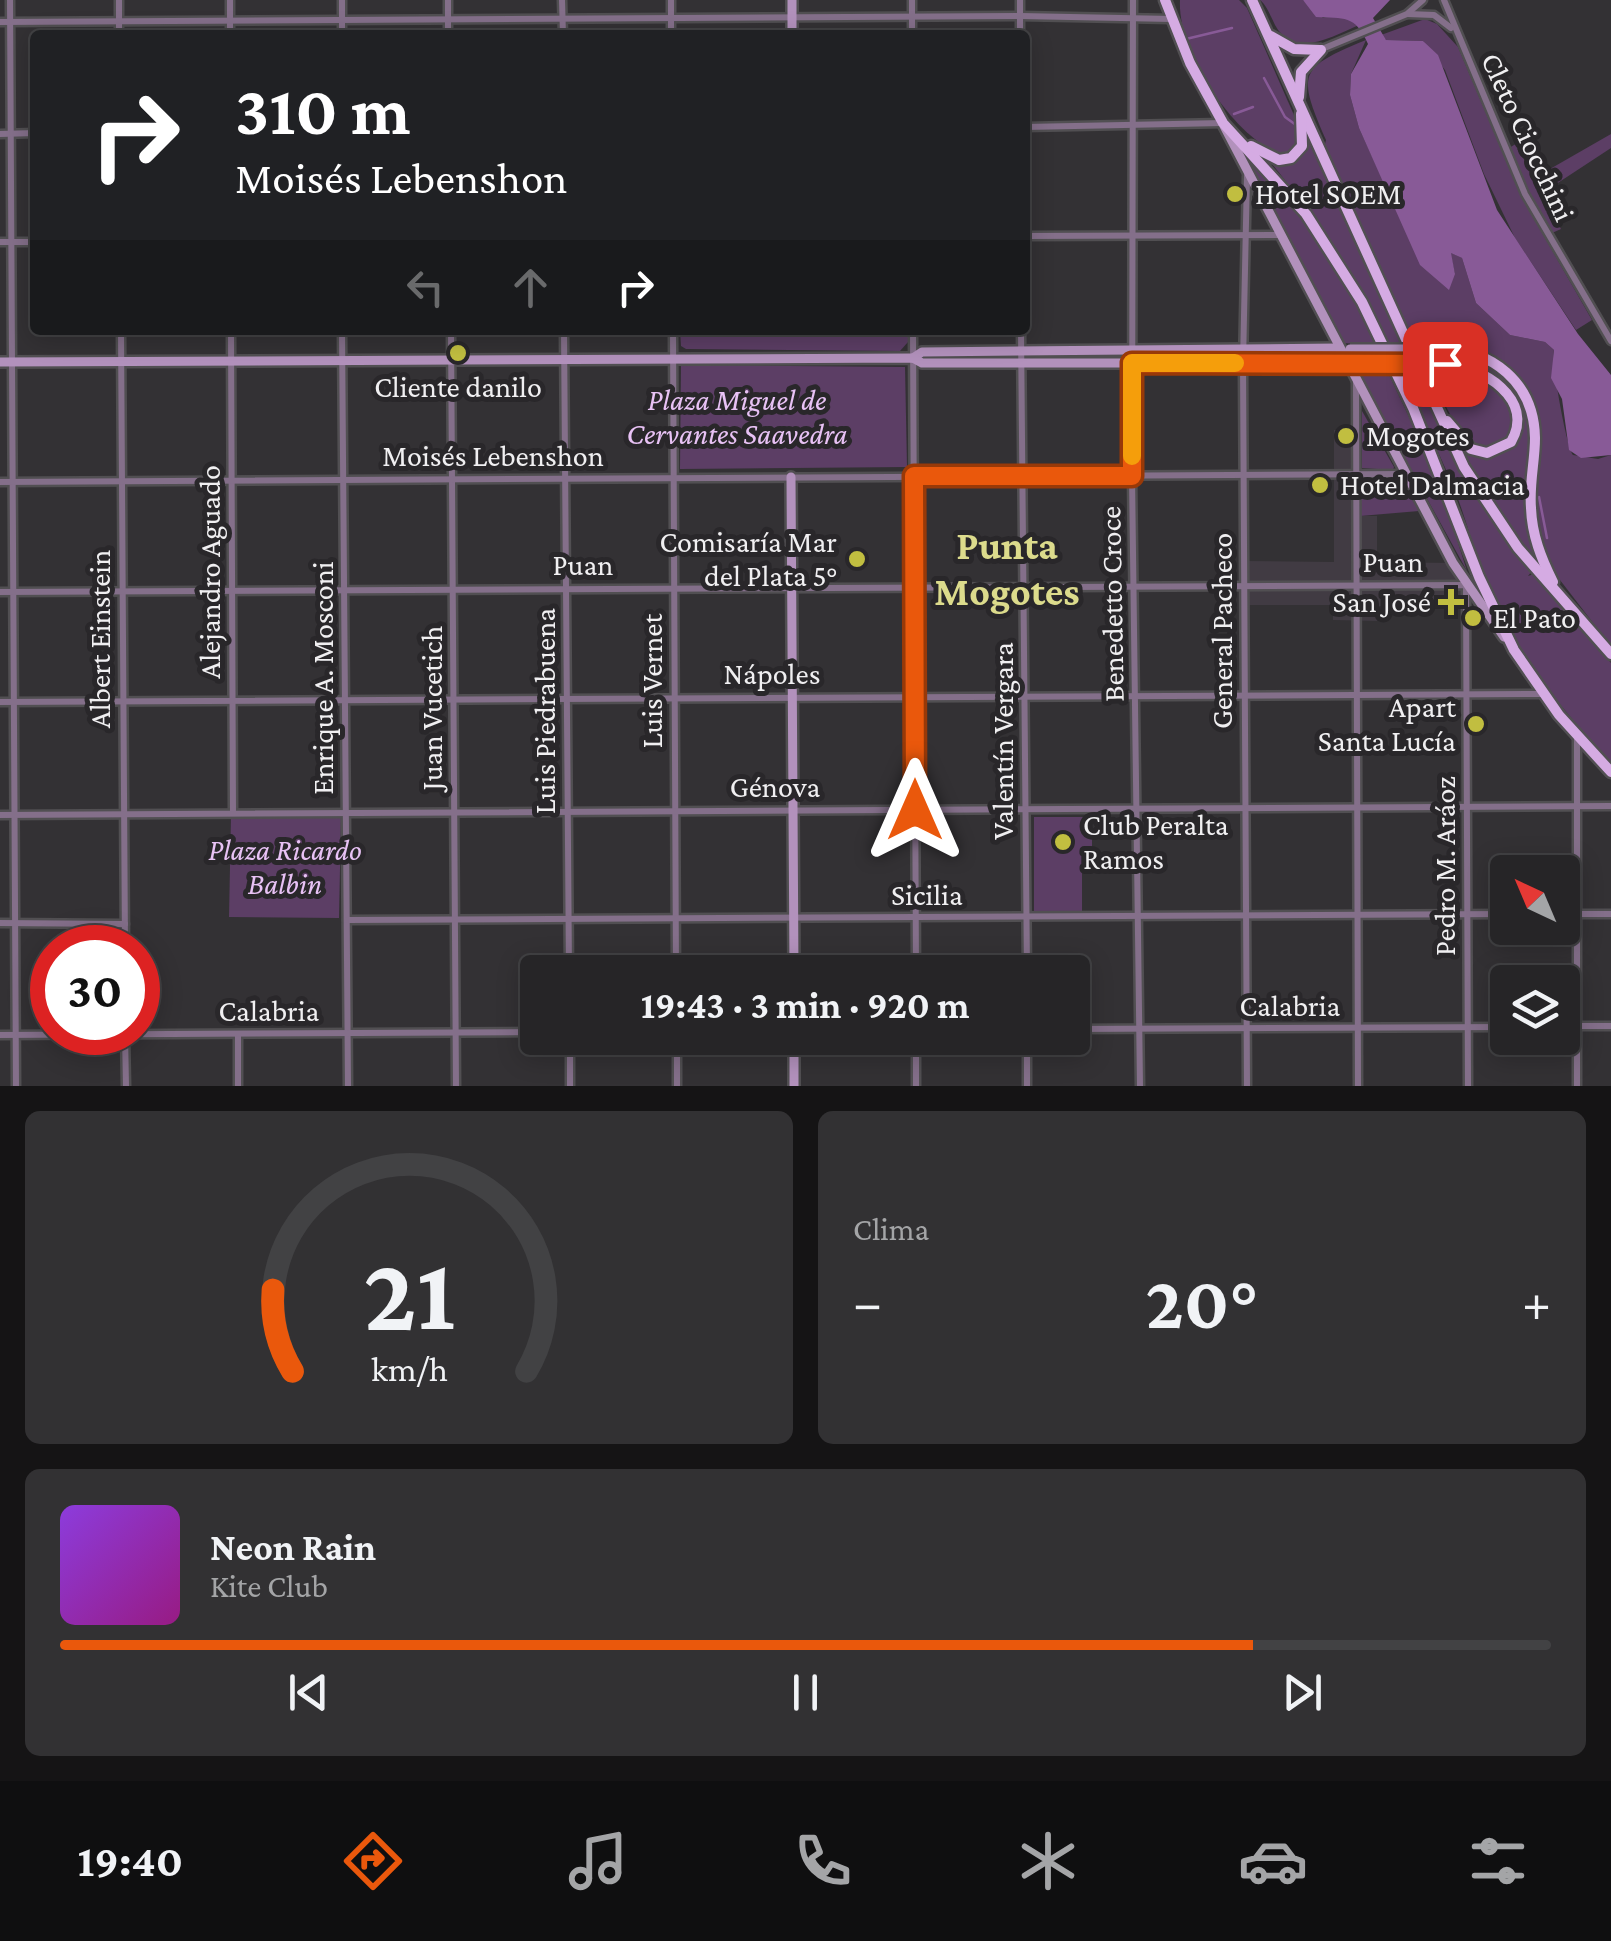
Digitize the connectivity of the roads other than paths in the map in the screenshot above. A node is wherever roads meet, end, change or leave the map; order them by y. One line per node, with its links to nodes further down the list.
1 (10, 0): 32 (street)
2 (119, 0): 29 (street)
3 (230, 0): 30 (street)
4 (342, 0): 28 (street)
5 (448, 0): 25 (street)
6 (562, 0): 26 (street)
7 (671, 0): 24 (street)
8 (792, 0): 22 (main road)
9 (912, 0): 19 (street)
10 (1020, 0): 20 (street)
11 (1133, 0): 23 (street, Benedetto Croce)
12 (1166, 0): 27 (main road)
13 (1178, 0): 27 (main road)
14 (1243, 0): 21 (main road)
15 (1252, 0): 21 (main road)
16 (1423, 0): 18 (street)
17 (1444, 0): 43 (street, Cleto Ciocchini)
18 (1407, 14): 43 (street); 44 (street)
19 (912, 16): 20 (street); 22 (street); 41 (street)
20 (1020, 16): 23 (street); 42 (street)
21 (1258, 16): 33 (main road)
22 (792, 17): 24 (street); 40 (main road)
23 (1133, 17): 27 (street); 47 (street, Benedetto Croce)
24 (671, 18): 26 (street); 39 (street)
25 (448, 19): 26 (street); 28 (street); 37 (street)
26 (562, 19): 38 (street)
27 (1172, 19): 46 (main road)
28 (342, 20): 30 (street); 36 (street)
29 (119, 21): 30 (street); 32 (street); 34 (street)
30 (230, 21): 35 (street)
31 (0, 22): 32 (street)
32 (10, 22): 50 (street)
33 (1264, 28): 44 (main road); 45 (main road)
34 (119, 30)
35 (230, 30)
36 (342, 30)
37 (448, 30)
38 (562, 30)
39 (671, 30)
40 (792, 30)
41 (912, 30)
42 (1020, 30)
43 (1458, 36): 69 (street, Cleto Ciocchini)
44 (1321, 50): 45 (main road)
45 (1300, 106): 52 (main road); 90 (main road)
46 (1223, 123): 47 (street); 52 (main road); 53 (main road)
47 (1134, 126): 48 (street); 54 (street, Benedetto Croce)
48 (1030, 127)
49 (0, 134): 50 (street)
50 (10, 134): 51 (street); 59 (street)
51 (30, 134)
52 (1242, 140): 122 (main road)
53 (1246, 176): 55 (main road); 57 (street, General Pacheco)
54 (1134, 235): 56 (street); 57 (street); 73 (street, Benedetto Croce)
55 (1278, 235): 57 (street); 70 (main road)
56 (1030, 236)
57 (1244, 236): 71 (street, General Pacheco)
58 (0, 242): 59 (street)
59 (11, 242): 60 (street); 83 (street)
60 (30, 242)
61 (121, 335): 78 (street, Albert Einstein)
62 (231, 335): 79 (street, Alejandro Aguado)
63 (342, 335): 80 (street, Enrique A. Mosconi)
64 (451, 335): 81 (street, Juan Vucetich)
65 (564, 335): 75 (street, Luis Piedrabuena)
66 (673, 335): 76 (street, Luis Vernet)
67 (913, 335): 77 (street)
68 (1021, 335): 74 (street, Valentín Vergara)
69 (1611, 341)
70 (1338, 348): 71 (main road); 72 (main road, bridge); 87 (main road)
71 (1243, 349): 73 (main road); 86 (street, General Pacheco)
72 (1439, 349): 121 (main road)
73 (1132, 350): 74 (main road); 85 (street, Benedetto Croce)
74 (1021, 351): 77 (main road); 84 (street, Valentín Vergara)
75 (564, 358): 76 (main road); 81 (main road); 98 (street, Luis Piedrabuena)
76 (673, 358): 77 (main road); 99 (street, Luis Vernet)
77 (913, 358): 84 (main road); 93 (street)
78 (121, 360): 79 (main road); 83 (main road); 103 (street, Albert Einstein)
79 (232, 360): 80 (main road); 101 (street, Alejandro Aguado)
80 (341, 360): 81 (main road); 102 (street, Enrique A. Mosconi)
81 (451, 360): 100 (street, Juan Vucetich)
82 (0, 362): 83 (main road)
83 (12, 362): 105 (street)
84 (1020, 363): 85 (main road); 94 (street, Valentín Vergara)
85 (1132, 363): 86 (main road); 95 (street, Benedetto Croce)
86 (1243, 363): 87 (main road); 96 (street, General Pacheco)
87 (1346, 363): 88 (main road, bridge); 89 (main road)
88 (1445, 364): 90 (main road)
89 (1356, 381): 91 (street); 92 (main road)
90 (1439, 412): 121 (main road)
91 (1356, 474): 92 (street, Moisés Lebenshon); 96 (street, Moisés Lebenshon); 109 (street)
92 (1405, 474): 111 (main road)
93 (914, 476): 94 (street, Moisés Lebenshon); 97 (street, Moisés Lebenshon); 110 (street)
94 (1023, 476): 95 (street, Moisés Lebenshon); 107 (street, Valentín Vergara)
95 (1132, 476): 96 (street, Moisés Lebenshon); 108 (street, Benedetto Croce)
96 (1244, 476): 106 (street, General Pacheco)
97 (791, 477): 99 (street, Moisés Lebenshon); 112 (main road)
98 (566, 478): 99 (street, Moisés Lebenshon); 100 (street, Moisés Lebenshon); 115 (street, Luis Piedrabuena)
99 (674, 478): 113 (street, Luis Vernet)
100 (452, 479): 102 (street, Moisés Lebenshon); 114 (street, Juan Vucetich)
101 (232, 480): 102 (street, Moisés Lebenshon); 103 (street, Moisés Lebenshon); 117 (street, Alejandro Aguado)
102 (344, 480): 116 (street, Enrique A. Mosconi)
103 (122, 481): 105 (street, Moisés Lebenshon); 118 (street, Albert Einstein)
104 (0, 482): 105 (street, Moisés Lebenshon)
105 (13, 482): 120 (street)
106 (1244, 583): 108 (street, Puan); 109 (street, Puan); 126 (street, General Pacheco)
107 (1024, 584): 108 (street, Puan); 110 (street, Puan); 129 (street, Valentín Vergara)
108 (1134, 584): 125 (street, Benedetto Croce)
109 (1356, 584): 111 (street, Puan); 124 (street)
110 (914, 585): 112 (street, Puan); 131 (street)
111 (1466, 585): 122 (main road); 127 (street, Pedro M. Aráoz)
112 (792, 586): 113 (street, Puan); 130 (main road)
113 (674, 587): 115 (street, Puan); 132 (street, Luis Vernet)
114 (454, 588): 115 (street, Puan); 116 (street, Puan); 134 (street, Juan Vucetich)
115 (567, 588): 133 (street, Luis Piedrabuena)
116 (345, 589): 117 (street, Puan); 136 (street, Enrique A. Mosconi)
117 (232, 590): 118 (street, Puan); 135 (street, Alejandro Aguado)
118 (122, 591): 120 (street, Puan); 137 (street, Albert Einstein)
119 (0, 592): 120 (street, Puan)
120 (14, 592): 139 (street)
121 (1557, 592): 123 (main road)
122 (1514, 650): 128 (main road)
123 (1611, 654)
124 (1356, 693): 126 (street, Nápoles); 127 (street, Nápoles); 145 (street)
125 (1138, 694): 126 (street, Nápoles); 129 (street, Nápoles); 146 (street, Benedetto Croce)
126 (1244, 694): 147 (street, General Pacheco)
127 (1466, 694): 128 (street, Nápoles); 143 (street, Pedro M. Aráoz)
128 (1545, 694): 140 (main road)
129 (1025, 695): 131 (street, Nápoles); 148 (street, Valentín Vergara)
130 (792, 696): 131 (street, Nápoles); 132 (street, Nápoles); 149 (main road)
131 (915, 696): 150 (street)
132 (675, 697): 133 (street, Nápoles); 151 (street, Luis Vernet)
133 (568, 698): 134 (street, Nápoles); 153 (street, Luis Piedrabuena)
134 (454, 699): 136 (street, Nápoles); 152 (street, Juan Vucetich)
135 (233, 700): 136 (street, Nápoles); 137 (street, Nápoles); 156 (street, Alejandro Aguado)
136 (346, 700): 154 (street, Enrique A. Mosconi)
137 (123, 701): 139 (street, Nápoles); 155 (street, Albert Einstein)
138 (0, 702): 139 (street, Nápoles)
139 (15, 702): 158 (street)
140 (1578, 737): 141 (main road); 142 (street)
141 (1611, 772)
142 (1578, 805): 143 (street, Génova); 144 (street, Génova); 159 (street)
143 (1467, 806): 145 (street, Génova); 164 (street, Pedro M. Aráoz)
144 (1611, 806)
145 (1356, 807): 147 (street, Génova); 163 (street)
146 (1138, 808): 147 (street, Génova); 148 (street, Génova); 165 (street, Benedetto Croce)
147 (1245, 808): 166 (street, General Pacheco)
148 (1026, 809): 150 (street, Génova); 168 (street, Valentín Vergara)
149 (793, 810): 150 (street, Génova); 151 (street, Génova); 170 (main road)
150 (915, 810): 167 (street)
151 (676, 811): 153 (street, Génova); 169 (street, Luis Vernet)
152 (455, 812): 153 (street, Génova); 154 (street, Génova); 171 (street, Juan Vucetich)
153 (568, 812): 172 (street, Luis Piedrabuena)
154 (346, 813): 156 (street, Génova); 173 (street, Enrique A. Mosconi)
155 (124, 814): 156 (street, Génova); 158 (street, Génova); 176 (street, Albert Einstein)
156 (234, 814)
157 (0, 815): 158 (street, Génova)
158 (15, 815): 175 (street)
159 (1578, 855)
160 (1490, 914): 164 (street, Sicilia)
161 (1580, 914): 162 (street)
162 (1611, 914)
163 (1357, 915): 164 (street, Sicilia); 166 (street, Sicilia); 187 (street)
164 (1468, 915): 184 (street, Pedro M. Aráoz)
165 (1139, 916): 166 (street, Sicilia); 168 (street, Sicilia); 188 (street, Benedetto Croce)
166 (1246, 916): 186 (street, General Pacheco)
167 (916, 917): 168 (street, Sicilia); 170 (street, Sicilia); 180 (street)
168 (1026, 917): 181 (street, Valentín Vergara)
169 (676, 918): 170 (street, Sicilia); 172 (street, Sicilia); 178 (street, Luis Vernet)
170 (793, 918): 179 (main road)
171 (455, 919): 172 (street, Sicilia); 173 (street, Sicilia); 191 (street, Juan Vucetich)
172 (569, 919): 177 (street, Luis Piedrabuena)
173 (347, 920): 194 (street, Enrique A. Mosconi)
174 (0, 923): 175 (street)
175 (15, 923): 176 (street); 196 (street)
176 (125, 924)
177 (569, 955)
178 (676, 955)
179 (794, 955)
180 (916, 955)
181 (1027, 955)
182 (1580, 1026): 183 (street)
183 (1611, 1026)
184 (1468, 1027): 185 (street, Calabria); 187 (street, Calabria); 218 (street, Pedro M. Aráoz)
185 (1490, 1027)
186 (1246, 1028): 187 (street, Calabria); 188 (street, Calabria); 216 (street, General Pacheco)
187 (1358, 1028): 217 (street)
188 (1140, 1029): 189 (street, Calabria); 215 (street, Benedetto Croce)
189 (1090, 1030)
190 (520, 1032): 191 (street, Calabria)
191 (456, 1033): 194 (street, Calabria); 209 (street, Juan Vucetich)
192 (160, 1034): 193 (street, Calabria)
193 (238, 1034): 194 (street, Calabria); 207 (street)
194 (348, 1034): 208 (street, Enrique A. Mosconi)
195 (0, 1035): 196 (street, Calabria)
196 (16, 1035): 197 (street, Calabria); 205 (street)
197 (30, 1035)
198 (125, 1055): 206 (street)
199 (570, 1055): 210 (street)
200 (677, 1055): 211 (street)
201 (794, 1055): 212 (main road)
202 (916, 1055): 213 (street)
203 (1027, 1055): 214 (street)
204 (1578, 1055): 219 (street)
205 (16, 1086)
206 (126, 1086)
207 (238, 1086)
208 (348, 1086)
209 (456, 1086)
210 (570, 1086)
211 (677, 1086)
212 (794, 1086)
213 (916, 1086)
214 (1027, 1086)
215 (1140, 1086)
216 (1246, 1086)
217 (1358, 1086)
218 (1468, 1086)
219 (1577, 1086)

